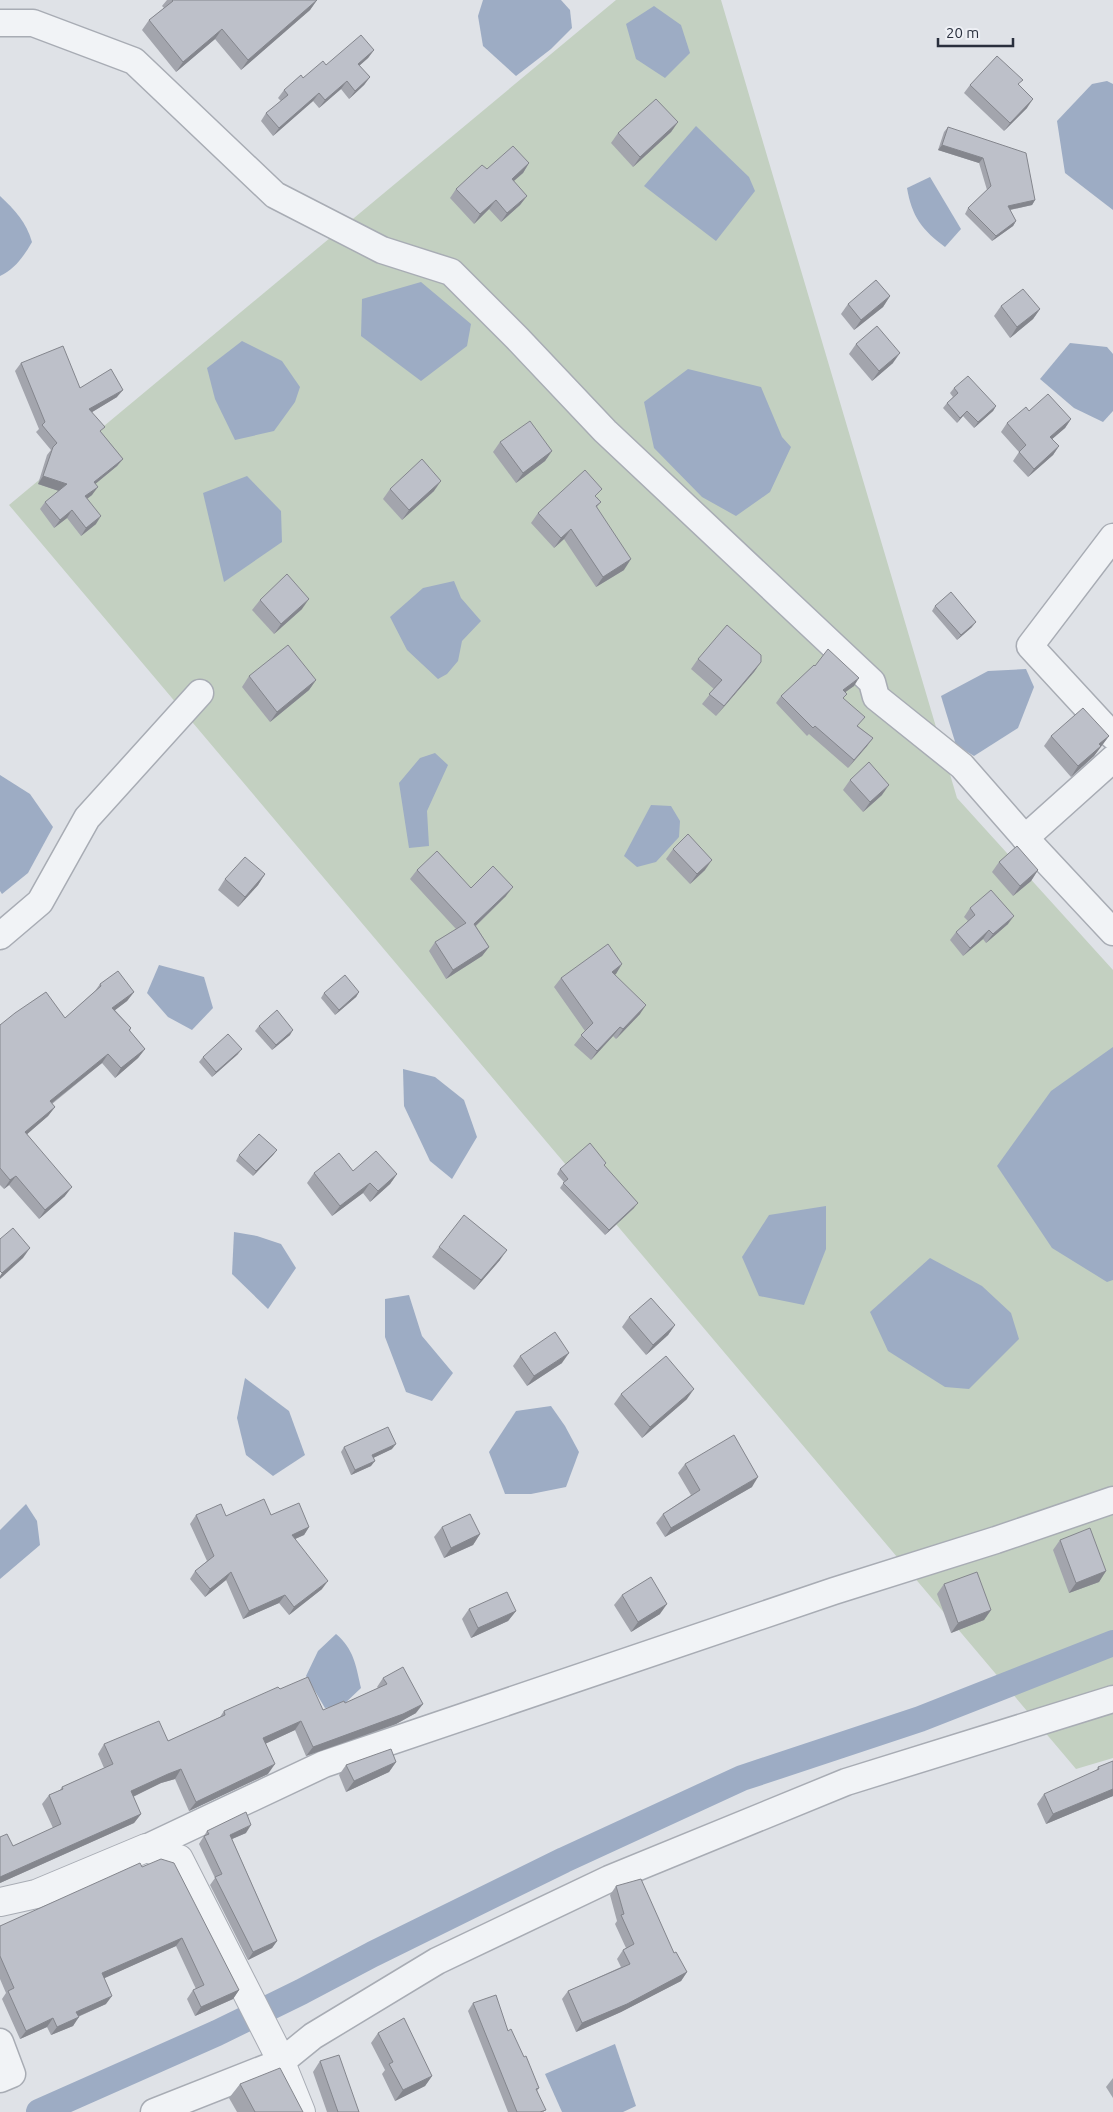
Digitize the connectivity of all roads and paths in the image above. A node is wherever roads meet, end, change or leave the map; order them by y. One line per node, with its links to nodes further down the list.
1 (0, 23): 6 (street)
2 (1113, 538): 4 (street)
3 (200, 693): 8 (street)
4 (1113, 736)
5 (1113, 759): 6 (street)
6 (1025, 838): 7 (street)
7 (1113, 932)
8 (0, 936)
9 (1113, 1500): 11 (street)
10 (1113, 1699): 14 (street)
11 (146, 1848): 12 (street); 14 (street)
12 (0, 1902)
13 (0, 2042): 15 (street)
14 (278, 2056): 16 (street); 17 (street)
15 (0, 2079)
16 (154, 2112)
17 (301, 2112)

